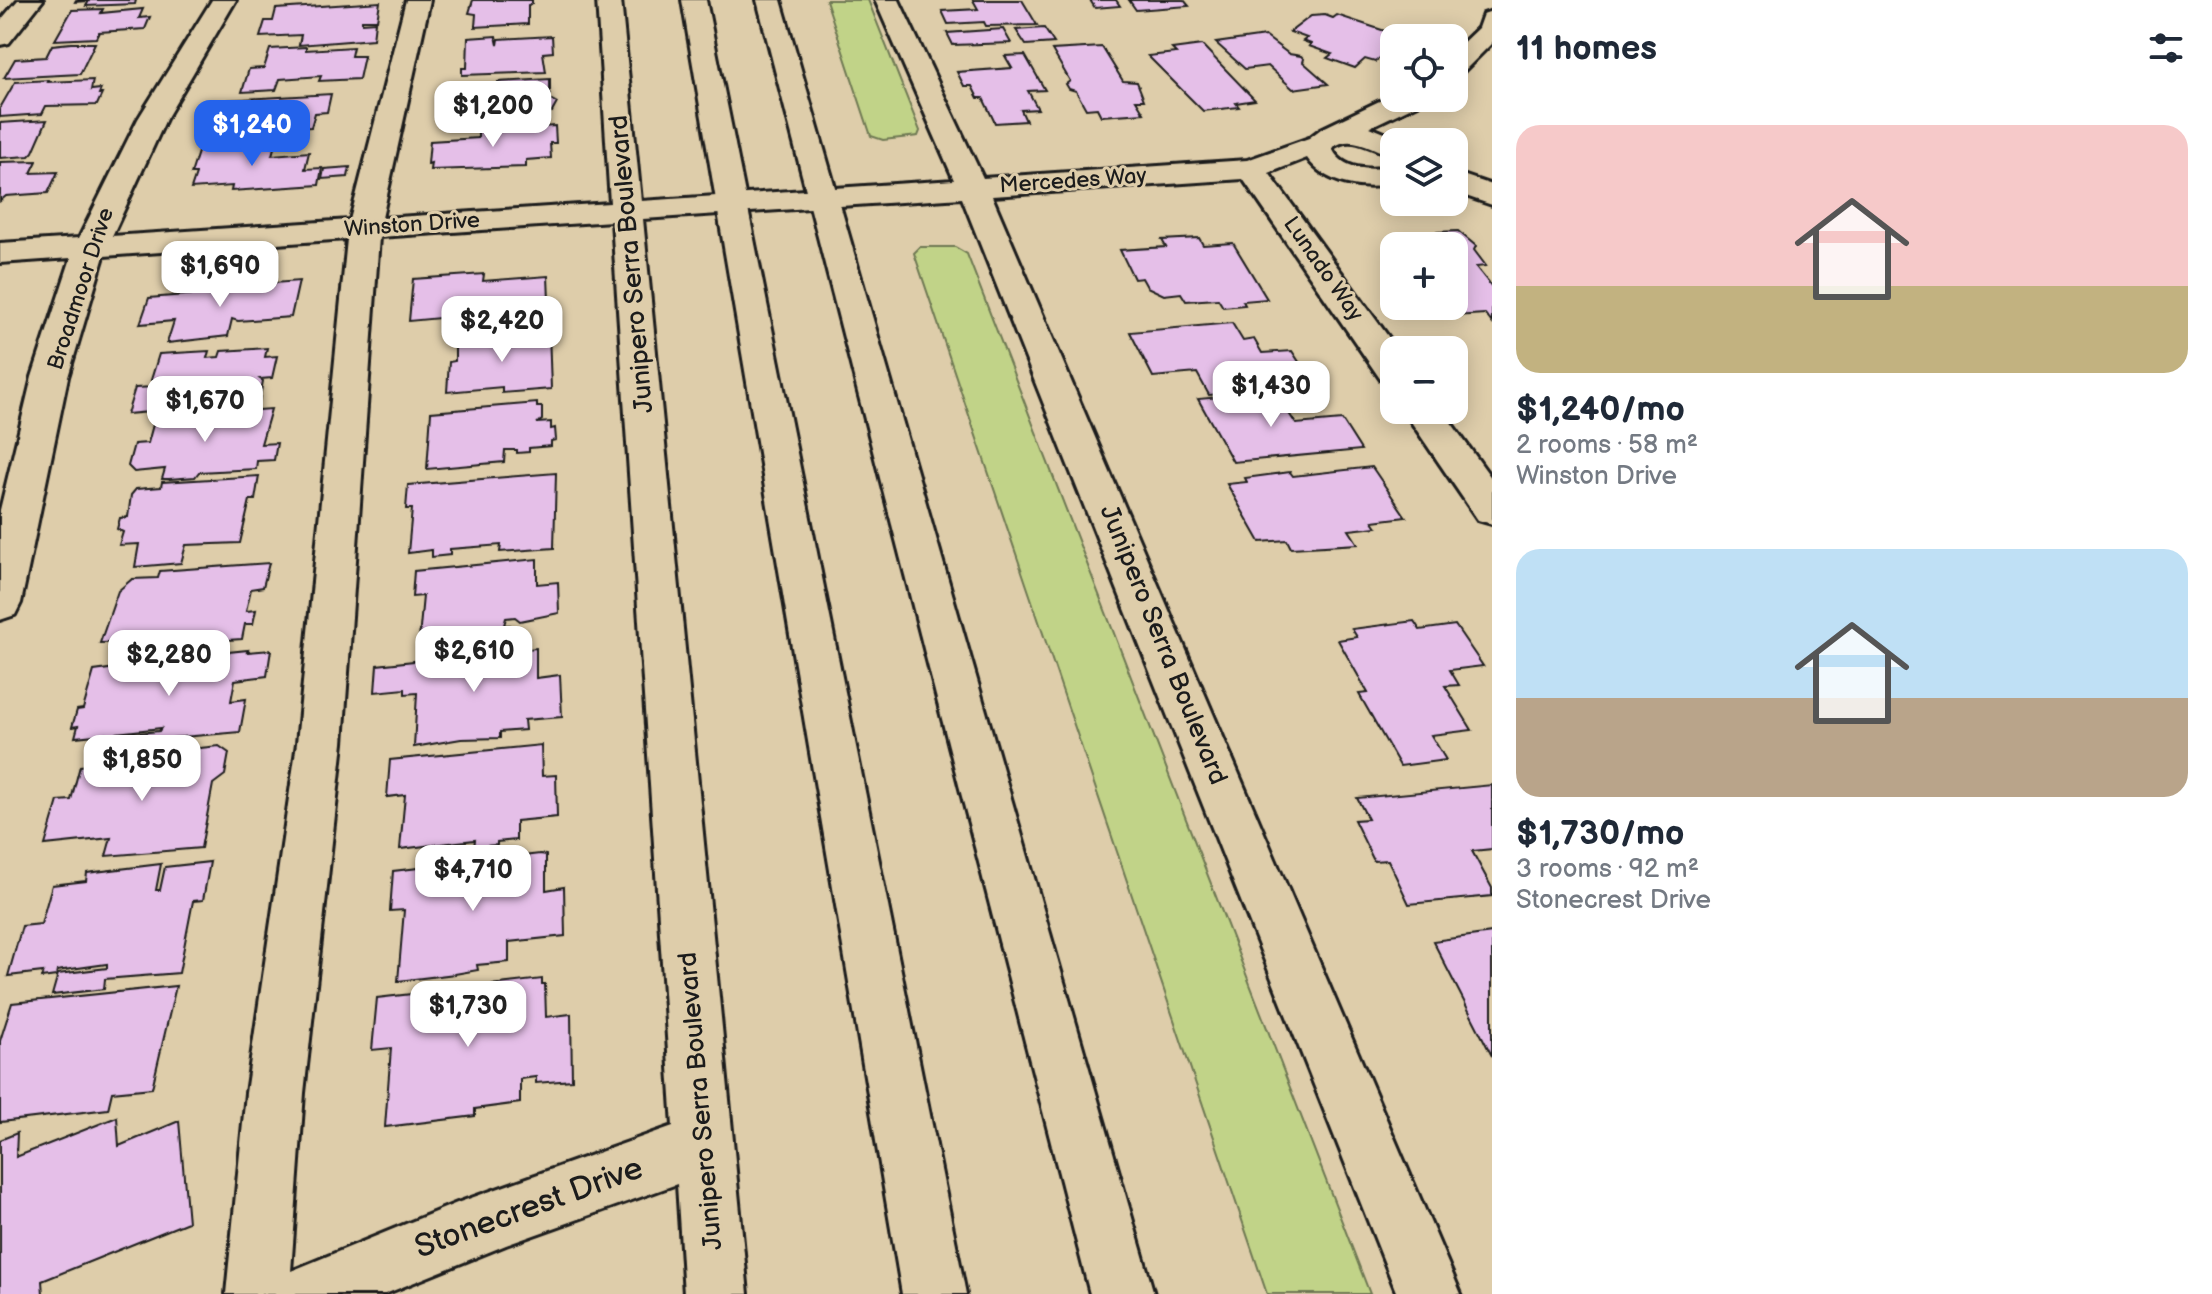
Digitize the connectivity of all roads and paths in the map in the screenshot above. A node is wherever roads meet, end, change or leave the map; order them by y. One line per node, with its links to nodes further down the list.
1 (31, 0): 9 (street)
2 (224, 0): 25 (street, Broadmoor Drive)
3 (418, 0): 24 (street)
4 (609, 0): 23 (street, Junipero Serra Boulevard)
5 (694, 0): 22 (street)
6 (769, 0): 21 (street)
7 (887, 0): 18 (street, Junipero Serra Boulevard)
8 (1491, 26): 10 (street)
9 (0, 37)
10 (1468, 51)
11 (1380, 112): 12 (street, Mercedes Way)
12 (1323, 140): 13 (street); 14 (street, Mercedes Way); 15 (street)
13 (1380, 140)
14 (1251, 169): 15 (street); 18 (street, Mercedes Way); 27 (street, Lunado Way)
15 (1345, 173): 16 (street)
16 (1380, 177)
17 (1468, 187): 20 (street)
18 (975, 188): 21 (street, Mercedes Way); 37 (street, Junipero Serra Boulevard)
19 (1468, 194): 20 (street)
20 (1492, 198)
21 (823, 199): 22 (street, Winston Drive); 36 (street)
22 (732, 205): 23 (street, Winston Drive); 35 (street)
23 (627, 212): 24 (street, Winston Drive); 31 (street, Junipero Serra Boulevard)
24 (364, 229): 25 (street, Winston Drive); 32 (street)
25 (91, 247): 26 (street, Winston Drive); 30 (street, Broadmoor Drive)
26 (0, 253)
27 (1380, 351)
28 (1432, 424): 29 (street)
29 (1492, 509)
30 (0, 603)
31 (704, 1145): 33 (street, Stonecrest Drive); 34 (street, Junipero Serra Boulevard)
32 (258, 1294)
33 (312, 1294)
34 (716, 1294)
35 (934, 1294)
36 (1122, 1294)
37 (1429, 1294)

